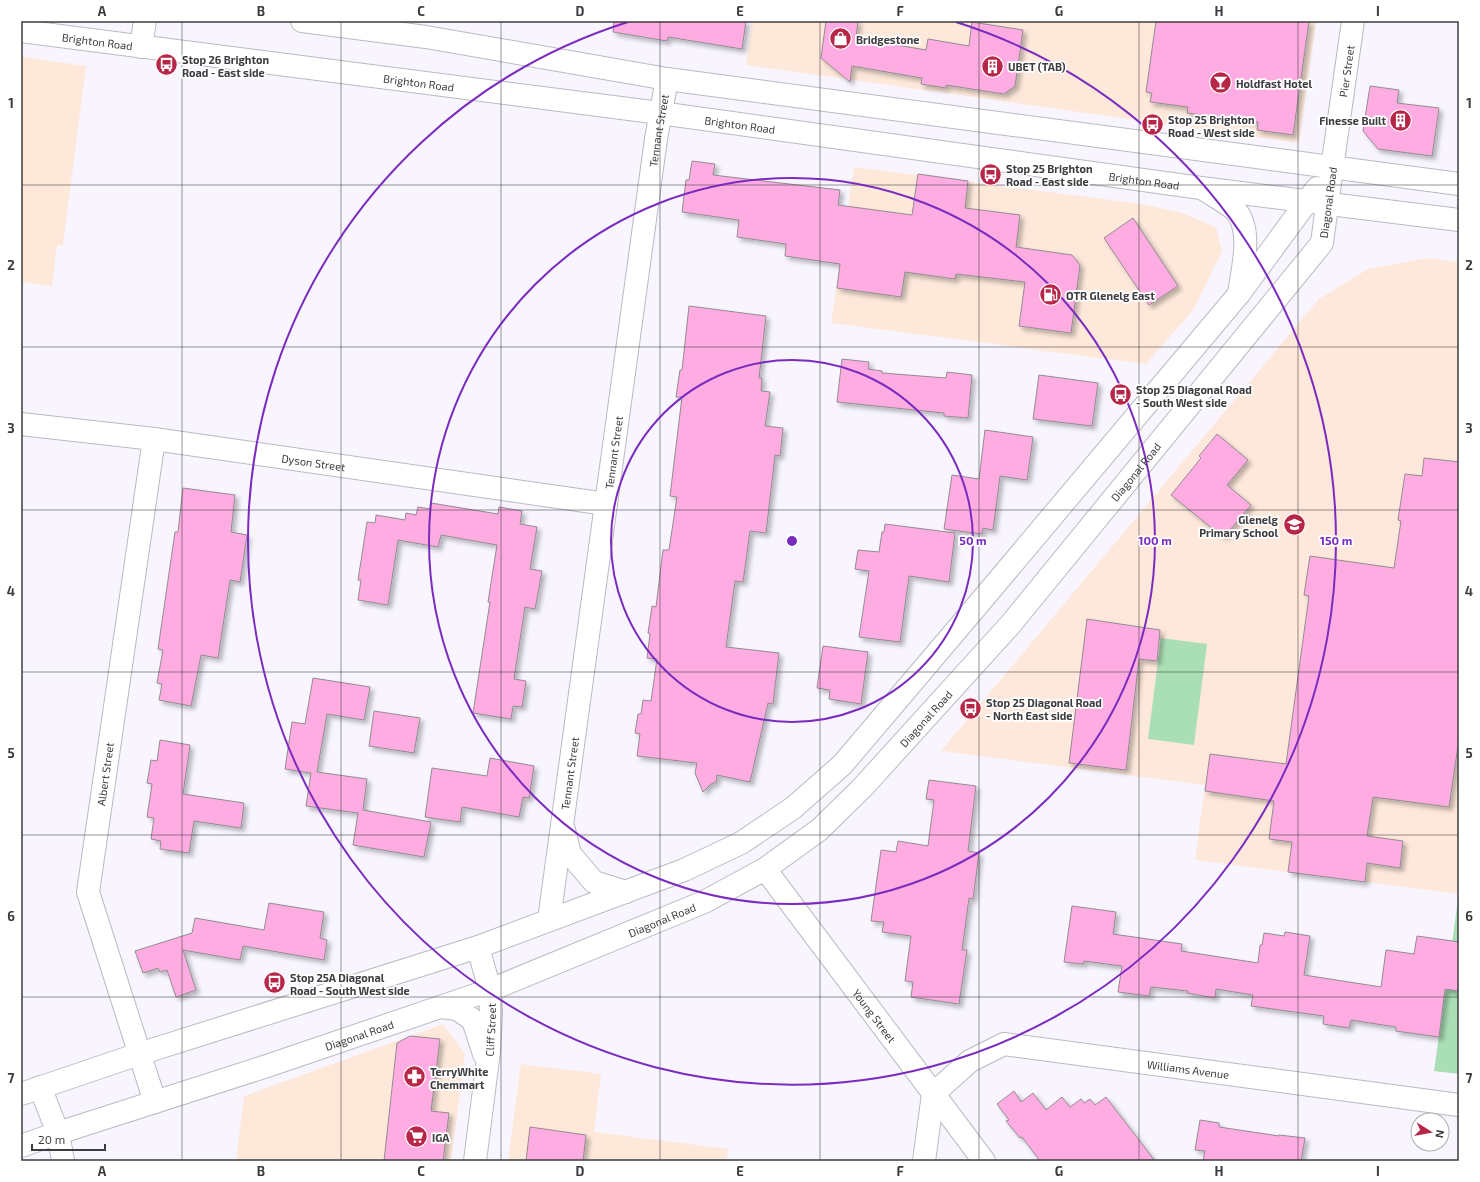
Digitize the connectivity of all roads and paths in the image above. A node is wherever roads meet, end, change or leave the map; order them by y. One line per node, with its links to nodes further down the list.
1 (145, 21): 5 (main road)
2 (302, 21): 6 (main road)
3 (1353, 21): 8 (main road, Pier Street)
4 (21, 31): 5 (main road, Brighton Road)
5 (141, 47): 7 (main road, Brighton Road)
6 (667, 79): 7 (main road, Tennant Street); 8 (main road)
7 (660, 113): 10 (main road, Brighton Road); 16 (main road, Tennant Street)
8 (1332, 168): 9 (main road); 11 (main road, Diagonal Road)
9 (1459, 184)
10 (1201, 188): 11 (main road, Brighton Road); 13 (main road)
11 (1318, 202): 12 (main road, Brighton Road); 13 (main road, Diagonal Road); 18 (main road, Diagonal Road)
12 (1459, 220)
13 (1239, 294): 19 (main road, Diagonal Road)
14 (21, 424): 15 (main road, Dyson Street)
15 (154, 438): 16 (main road, Dyson Street); 24 (main road, Albert Street)
16 (606, 504): 17 (main road, Tennant Street)
17 (562, 825): 19 (main road, Tennant Street); 20 (main road, Tennant Street)
18 (766, 869): 22 (main road, Diagonal Road); 27 (main road, Young Street)
19 (626, 892): 20 (main road, Diagonal Road)
20 (549, 920): 21 (main road, Diagonal Road)
21 (478, 947): 22 (main road, Cliff Street); 24 (main road, Diagonal Road)
22 (490, 990): 23 (main road, Diagonal Road); 25 (main road, Cliff Street)
23 (440, 1007): 25 (main road); 28 (main road, Diagonal Road)
24 (139, 1054): 26 (main road, Diagonal Road); 28 (main road, Albert Street)
25 (488, 1064): 33 (main road, Cliff Street)
26 (30, 1091): 30 (main road)
27 (933, 1094): 29 (main road, Williams Avenue); 34 (main road); 35 (main road, Young Street)
28 (155, 1102): 30 (main road, Diagonal Road)
29 (1459, 1105)
30 (58, 1133): 31 (main road, Diagonal Road); 32 (main road)
31 (21, 1146)
32 (63, 1161)
33 (475, 1161)
34 (924, 1161)
35 (984, 1161)

